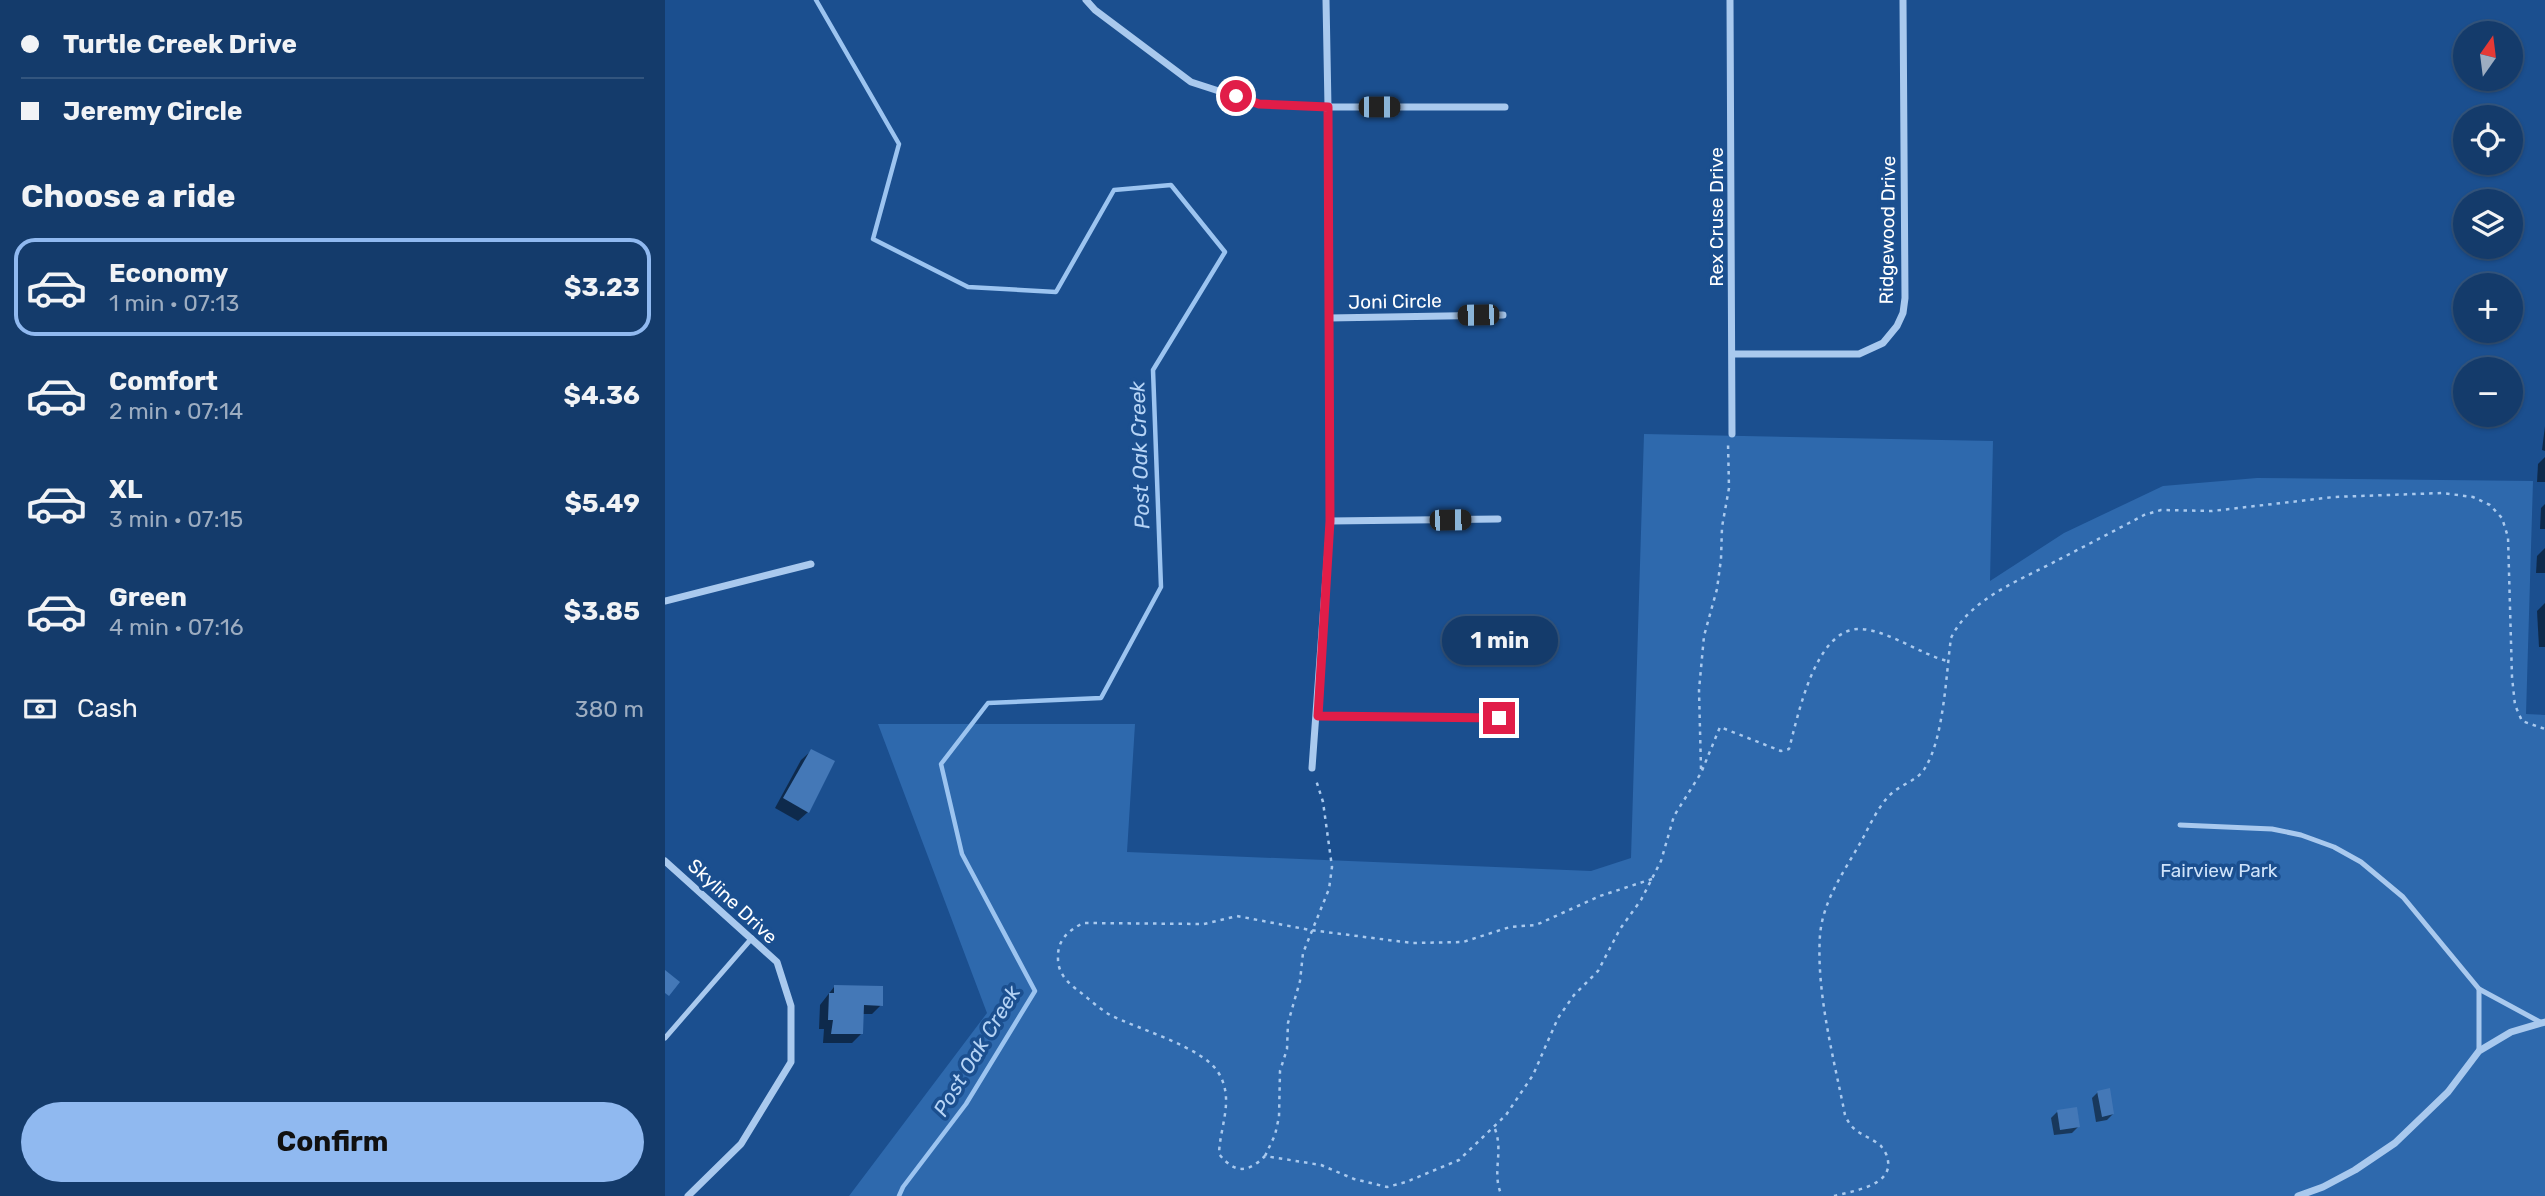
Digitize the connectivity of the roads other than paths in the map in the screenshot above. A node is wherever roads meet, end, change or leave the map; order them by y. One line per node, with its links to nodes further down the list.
1 (1086, 0): 5 (street)
2 (1326, 0): 5 (street)
3 (1730, 0): 9 (street, Rex Cruse Drive)
4 (1903, 0): 9 (street, Ridgewood Drive)
5 (1328, 107): 6 (street); 8 (street)
6 (1505, 107)
7 (1503, 315): 8 (street, Joni Circle)
8 (1329, 317): 12 (street)
9 (1733, 354): 10 (street, Rex Cruse Drive)
10 (1732, 434)
11 (1498, 519): 12 (street)
12 (1330, 521): 15 (street)
13 (811, 564): 14 (street)
14 (665, 601)
15 (1318, 716): 16 (street); 17 (street)
16 (1499, 718)
17 (1312, 768)
18 (2180, 825): 21 (lane)
19 (666, 863): 20 (street, Skyline Drive)
20 (752, 938): 23 (lane); 25 (street, Skyline Drive)
21 (2479, 989): 22 (lane); 24 (lane)
22 (2542, 1022): 24 (street)
23 (665, 1038)
24 (2479, 1051): 26 (street)
25 (688, 1196)
26 (2298, 1196)

